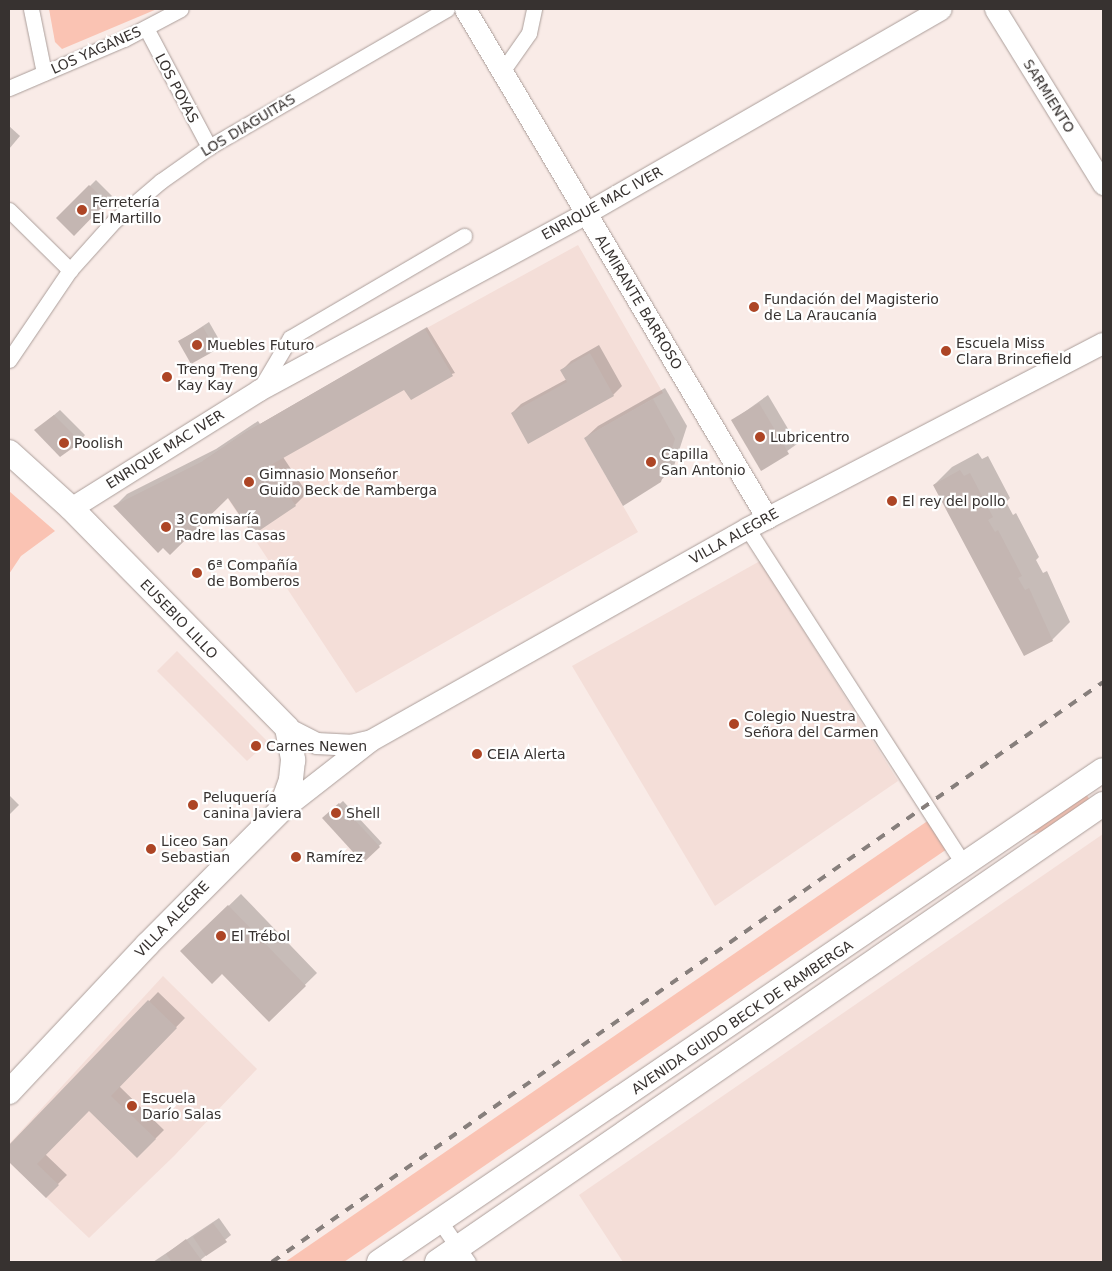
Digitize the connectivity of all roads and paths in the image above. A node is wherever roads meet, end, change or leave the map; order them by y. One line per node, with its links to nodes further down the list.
1 (31, 9): 9 (street)
2 (447, 9): 12 (street, LOS DIAGUITAS)
3 (465, 9): 10 (main road, ALMIRANTE BARROSO)
4 (534, 9): 10 (street)
5 (940, 9): 15 (main road, ENRIQUE MAC IVER)
6 (995, 9): 13 (main road, SARMIENTO)
7 (174, 11): 8 (street, LOS YAGANES)
8 (146, 28): 9 (street, LOS YAGANES); 12 (street, LOS POYAS)
9 (44, 73): 11 (street, LOS YAGANES)
10 (501, 73): 15 (main road, ALMIRANTE BARROSO)
11 (9, 88)
12 (209, 147): 17 (street, LOS DIAGUITAS)
13 (1103, 184)
14 (9, 210): 17 (street)
15 (586, 213): 20 (main road, ENRIQUE MAC IVER); 25 (main road, ALMIRANTE BARROSO)
16 (464, 236): 20 (street, ENRIQUE MAC IVER)
17 (70, 270): 19 (street, LOS DIAGUITAS)
18 (1103, 343): 25 (main road, VILLA ALEGRE)
19 (9, 360)
20 (259, 390): 24 (main road, ENRIQUE MAC IVER)
21 (9, 452): 23 (main road, EUSEBIO LILLO)
22 (9, 474): 23 (main road)
23 (39, 480): 24 (main road, EUSEBIO LILLO)
24 (71, 508): 27 (main road, EUSEBIO LILLO)
25 (767, 518): 26 (main road, VILLA ALEGRE)
26 (747, 528): 28 (main road, VILLA ALEGRE); 32 (street)
27 (287, 728): 28 (main road, VILLA ALEGRE); 31 (main road)
28 (371, 740): 31 (main road, VILLA ALEGRE)
29 (1103, 770): 32 (main road, AVENIDA GUIDO BECK DE RAMBERGA)
30 (1103, 804): 33 (main road, AVENIDA GUIDO BECK DE RAMBERGA)
31 (280, 811): 35 (main road, VILLA ALEGRE)
32 (964, 865): 33 (main road); 34 (main road); 36 (main road, AVENIDA GUIDO BECK DE RAMBERGA)
33 (1004, 872): 34 (main road, AVENIDA GUIDO BECK DE RAMBERGA)
34 (958, 905): 37 (main road, AVENIDA GUIDO BECK DE RAMBERGA)
35 (9, 1092)
36 (438, 1220): 37 (street); 38 (main road, AVENIDA GUIDO BECK DE RAMBERGA)
37 (463, 1255): 39 (main road, AVENIDA GUIDO BECK DE RAMBERGA)
38 (379, 1262)
39 (437, 1262)

